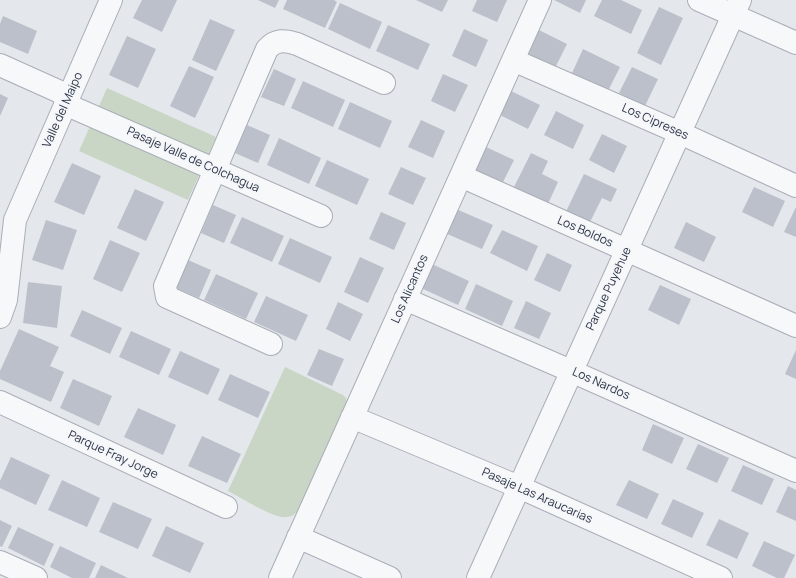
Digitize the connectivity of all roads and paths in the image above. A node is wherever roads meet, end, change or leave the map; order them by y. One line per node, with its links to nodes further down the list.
1 (111, 0): 9 (street, Valle del Maipo)
2 (540, 0): 6 (street, Los Alicantos)
3 (699, 0): 4 (street)
4 (737, 8): 5 (street); 10 (street, Parque Puyehue)
5 (796, 43)
6 (513, 60): 10 (street, Los Cipreses); 12 (street, Los Alicantos)
7 (0, 66): 9 (street, Pasaje Valle de Colchagua)
8 (384, 83): 11 (street)
9 (67, 100): 11 (street, Pasaje Valle de Colchagua); 15 (street, Valle del Maipo)
10 (680, 133): 13 (street, Los Cipreses); 16 (street, Parque Puyehue)
11 (215, 170): 14 (street, Pasaje Valle de Colchagua); 20 (street)
12 (461, 176): 16 (street, Los Boldos); 17 (street, Los Alicantos)
13 (796, 186)
14 (320, 216)
15 (7, 228): 18 (street, Valle del Maipo)
16 (626, 250): 19 (street, Los Boldos); 21 (street, Parque Puyehue)
17 (405, 299): 21 (street, Los Nardos); 23 (street, Los Alicantos)
18 (0, 317)
19 (796, 326)
20 (271, 344)
21 (571, 371): 24 (street, Los Nardos); 25 (street, Parque Puyehue)
22 (0, 402): 26 (street, Parque Fray Jorge)
23 (352, 417): 25 (street, Pasaje Las Araucarias); 27 (street, Los Alicantos)
24 (796, 471)
25 (519, 487): 32 (street, Parque Puyehue); 33 (street, Pasaje Las Araucarias)
26 (226, 507)
27 (298, 537): 30 (street, Los Alicantos); 31 (street)
28 (0, 562): 29 (street)
29 (36, 578)
30 (280, 578)
31 (390, 578)
32 (478, 578)
33 (721, 578)

